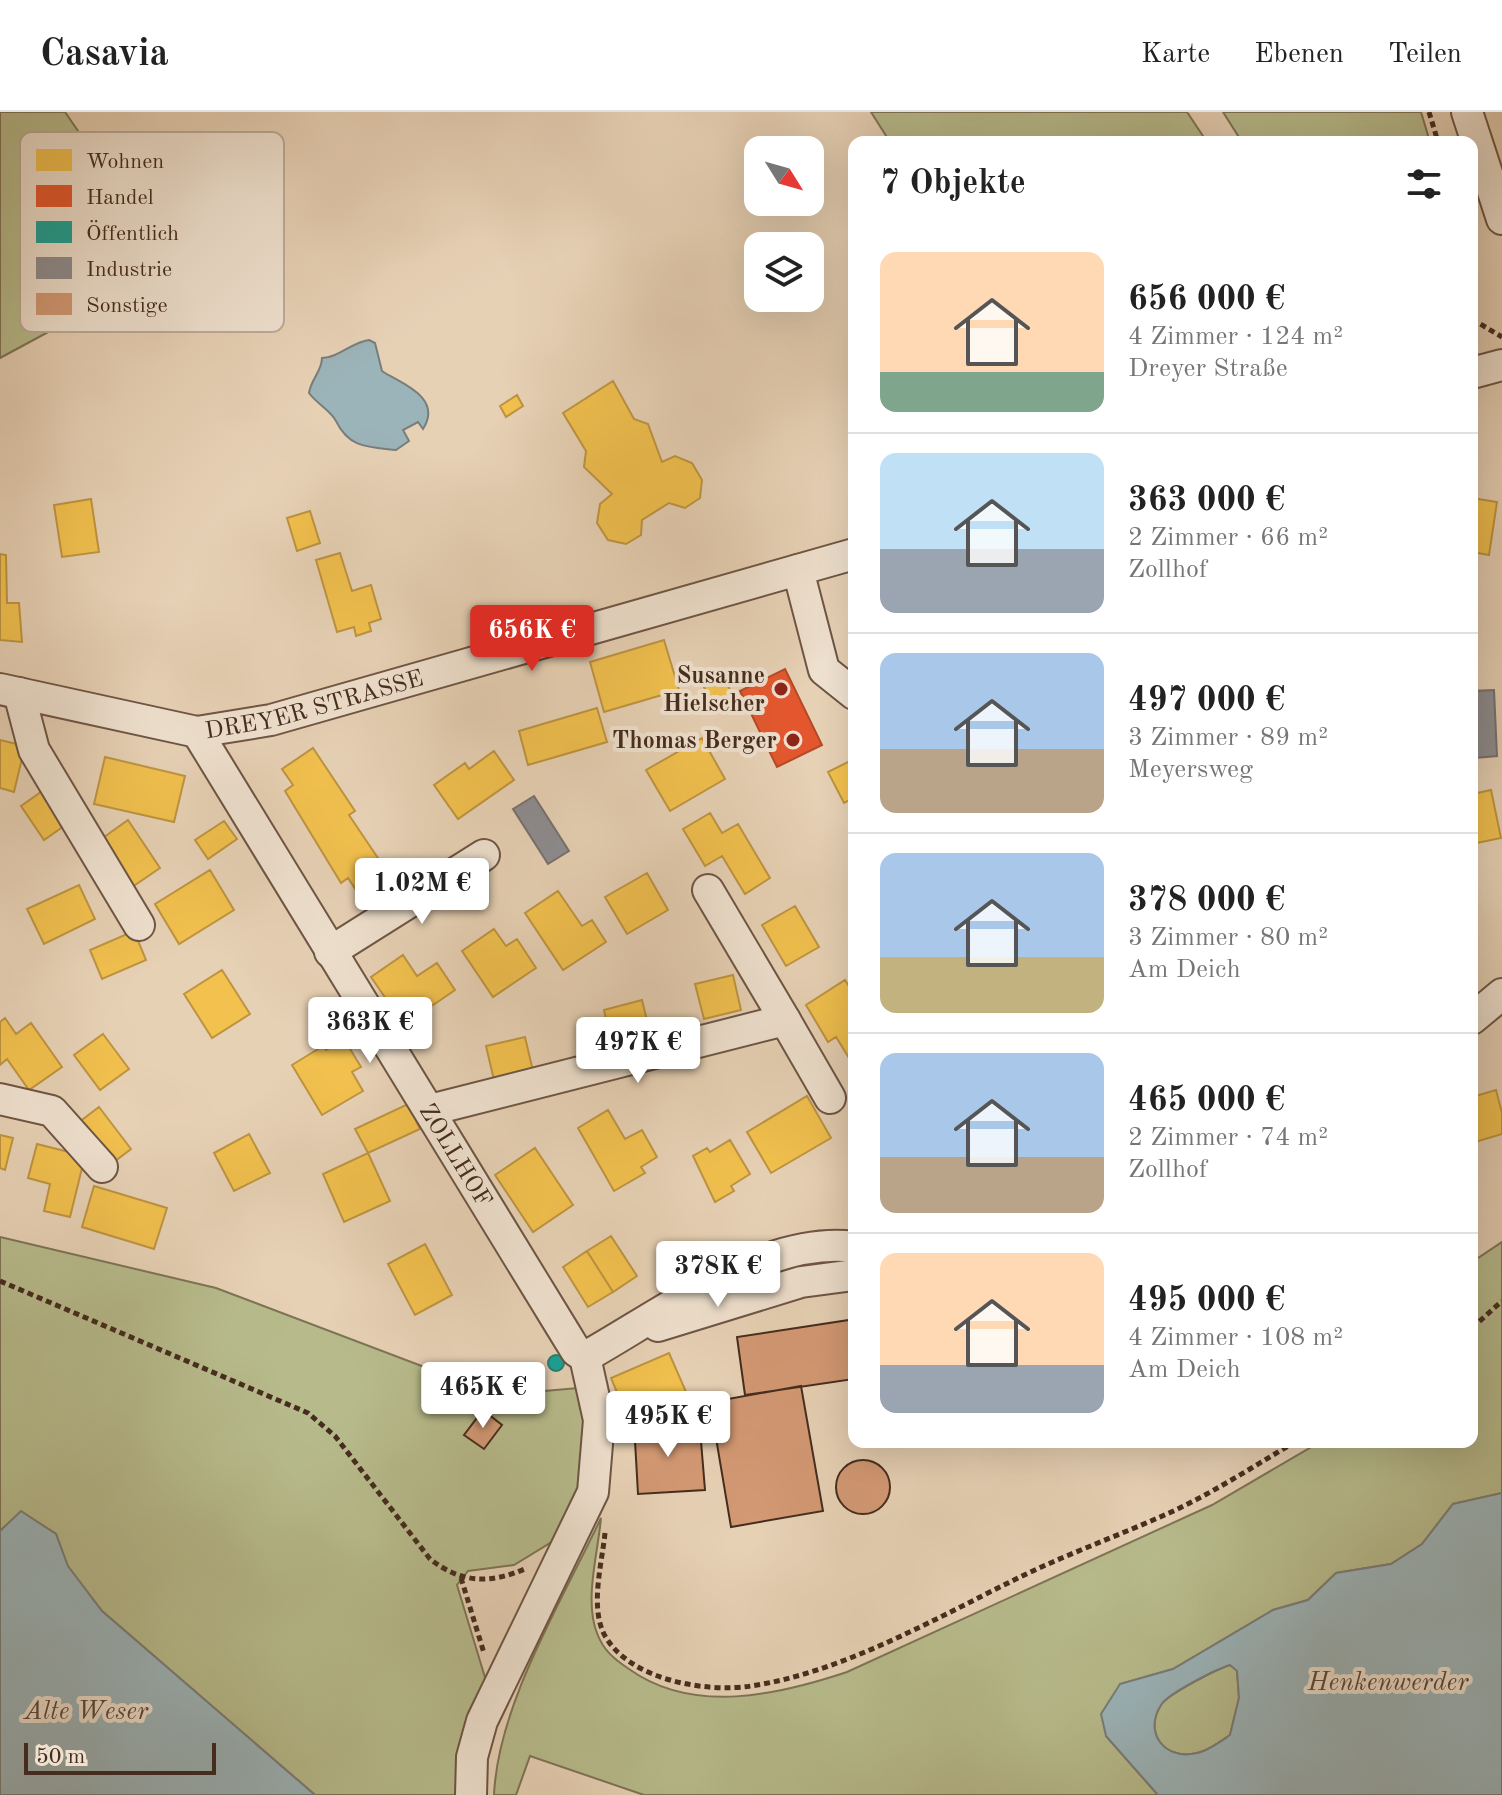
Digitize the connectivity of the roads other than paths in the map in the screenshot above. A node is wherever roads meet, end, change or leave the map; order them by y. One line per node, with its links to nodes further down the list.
1 (1467, 112): 2 (street)
2 (1475, 136)
3 (1478, 146): 4 (street)
4 (1502, 219)
5 (1502, 365): 6 (street)
6 (1478, 371)
7 (848, 556): 8 (street, DREYER STRASSE)
8 (798, 570): 9 (street); 11 (street, DREYER STRASSE)
9 (848, 689)
10 (9, 691): 11 (street, DREYER STRASSE); 14 (street)
11 (197, 732): 15 (street, ZOLLHOF)
12 (484, 855): 15 (street)
13 (708, 890): 18 (street)
14 (139, 925)
15 (330, 952): 21 (street, ZOLLHOF)
16 (1502, 994): 17 (street)
17 (1478, 1014)
18 (785, 1020): 19 (street); 21 (street)
19 (830, 1098)
20 (0, 1099): 22 (street)
21 (430, 1110): 26 (street, ZOLLHOF)
22 (102, 1167)
23 (848, 1247): 25 (street)
24 (848, 1276): 25 (street)
25 (618, 1339): 26 (street)
26 (585, 1357): 27 (street)
27 (471, 1795)

